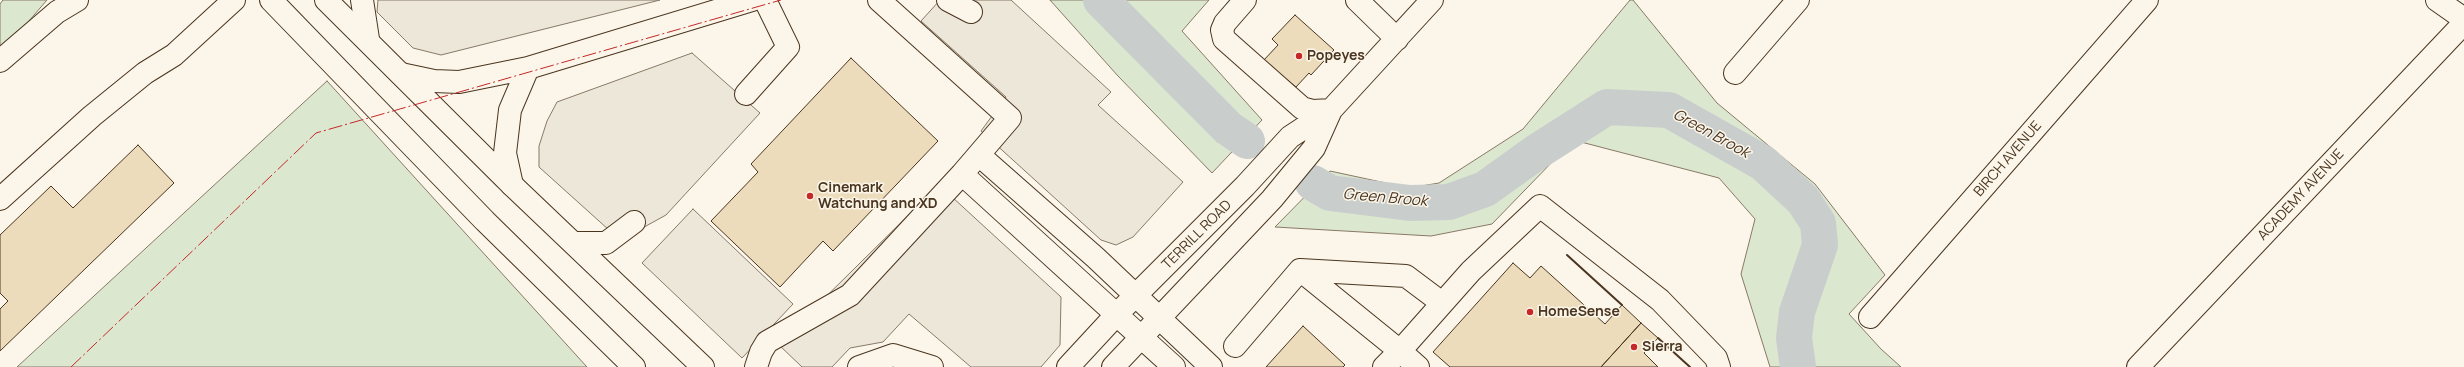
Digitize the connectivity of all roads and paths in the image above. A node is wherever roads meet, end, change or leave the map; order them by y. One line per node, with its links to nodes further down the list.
1 (77, 0): 16 (main road)
2 (234, 0): 31 (main road)
3 (271, 0): 43 (main road)
4 (326, 0): 20 (main road)
5 (362, 0): 20 (main road)
6 (752, 0): 23 (main road)
7 (765, 0): 26 (main road)
8 (879, 0): 28 (main road)
9 (948, 0): 17 (main road)
10 (1245, 0): 27 (main road)
11 (1357, 0): 21 (main road)
12 (1432, 0): 21 (main road, TERRILL ROAD)
13 (1798, 0): 24 (main road)
14 (2147, 0): 38 (main road, BIRCH AVENUE)
15 (2437, 0): 18 (main road)
16 (61, 6): 22 (main road)
17 (971, 12)
18 (2464, 19)
19 (2464, 23): 55 (main road, ACADEMY AVENUE)
20 (368, 39): 25 (main road)
21 (1397, 39): 27 (main road, TERRILL ROAD)
22 (0, 61)
23 (528, 68): 25 (main road); 30 (main road)
24 (1735, 73)
25 (401, 74): 30 (main road)
26 (746, 94)
27 (1331, 110): 35 (main road, TERRILL ROAD); 39 (main road, TERRILL ROAD)
28 (979, 155): 29 (main road); 35 (main road)
29 (962, 174): 37 (main road); 45 (main road)
30 (512, 185): 33 (main road)
31 (0, 199)
32 (634, 222): 33 (main road)
33 (574, 244): 44 (main road)
34 (1300, 270): 36 (main road); 41 (main road); 42 (main road)
35 (1136, 295): 37 (main road, TERRILL ROAD); 39 (main road)
36 (1442, 303): 42 (main road); 54 (main road)
37 (1117, 314): 40 (main road); 48 (main road, TERRILL ROAD)
38 (1870, 317)
39 (1159, 318): 40 (main road, TERRILL ROAD); 51 (main road)
40 (1141, 338): 49 (main road, TERRILL ROAD); 50 (main road)
41 (1235, 346)
42 (1400, 351): 52 (main road); 53 (main road)
43 (634, 367)
44 (703, 367)
45 (756, 367)
46 (859, 367): 47 (main road)
47 (932, 367)
48 (1068, 367)
49 (1113, 367)
50 (1174, 367)
51 (1211, 367)
52 (1384, 367)
53 (1418, 367)
54 (1719, 367)
55 (2138, 367)

